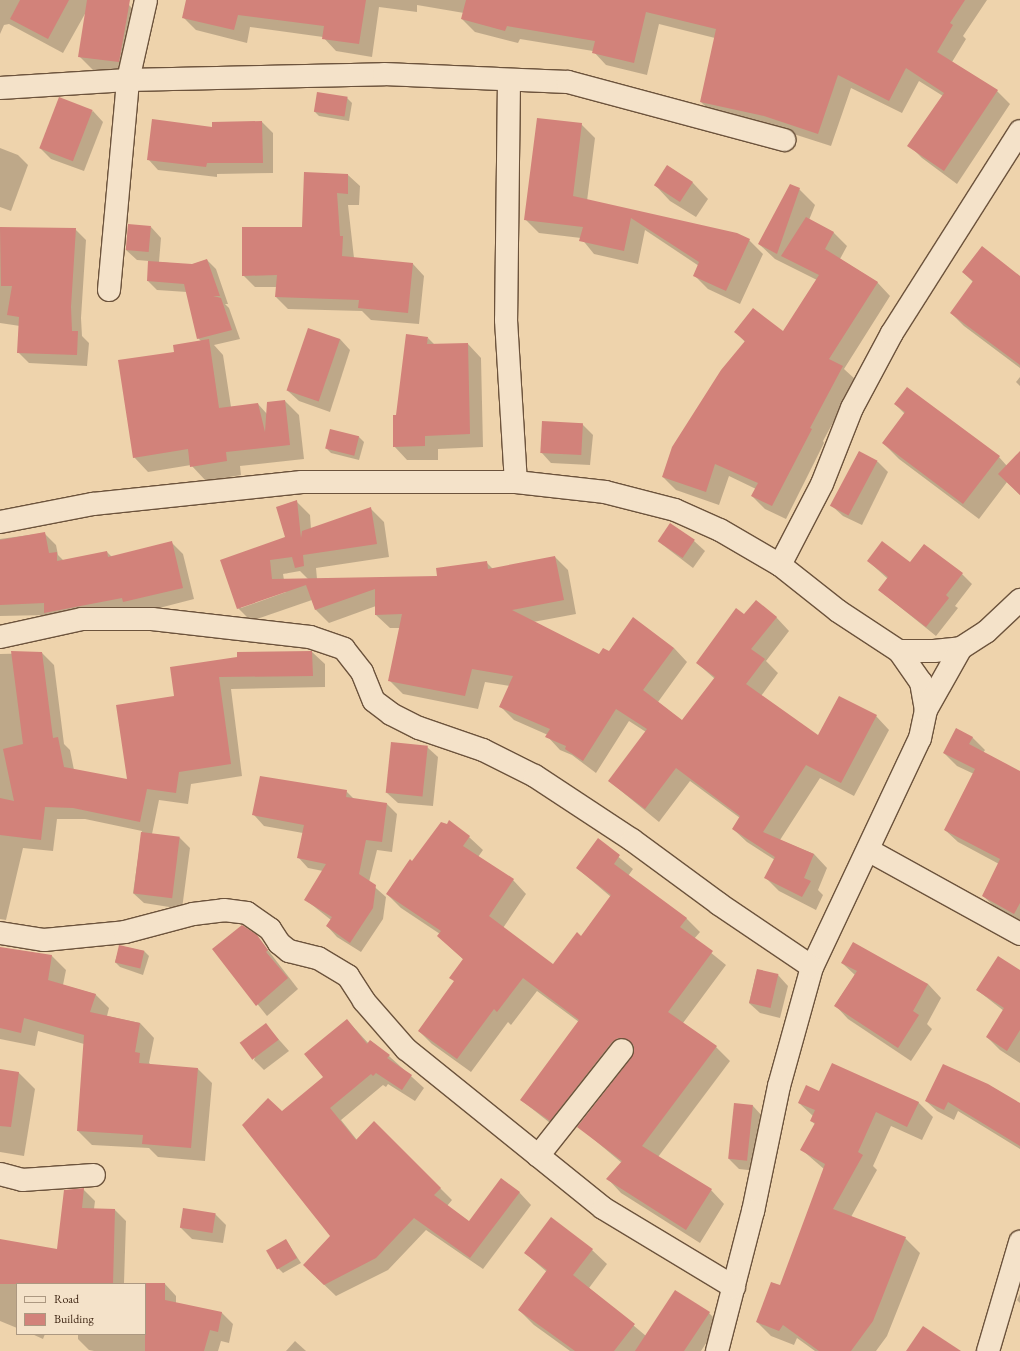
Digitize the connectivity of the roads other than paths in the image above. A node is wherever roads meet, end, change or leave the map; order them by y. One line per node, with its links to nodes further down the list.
1 (146, 0): 2 (street)
2 (128, 80): 3 (street); 4 (street); 7 (street)
3 (509, 80): 6 (street); 8 (street)
4 (0, 88)
5 (1020, 131): 10 (street)
6 (784, 140)
7 (108, 290)
8 (516, 482): 9 (street); 10 (street)
9 (0, 522)
10 (780, 565): 14 (street)
11 (1020, 600): 13 (street)
12 (0, 637): 19 (street)
13 (961, 648): 14 (street); 15 (street)
14 (899, 651): 15 (street)
15 (926, 710): 16 (street)
16 (868, 850): 18 (street); 19 (street)
17 (0, 932): 21 (street)
18 (1020, 934)
19 (812, 967): 25 (street)
20 (622, 1050): 21 (street)
21 (538, 1156): 25 (street)
22 (0, 1174): 23 (street)
23 (94, 1175)
24 (1020, 1242): 27 (street)
25 (734, 1287): 26 (street)
26 (716, 1351)
27 (988, 1351)

